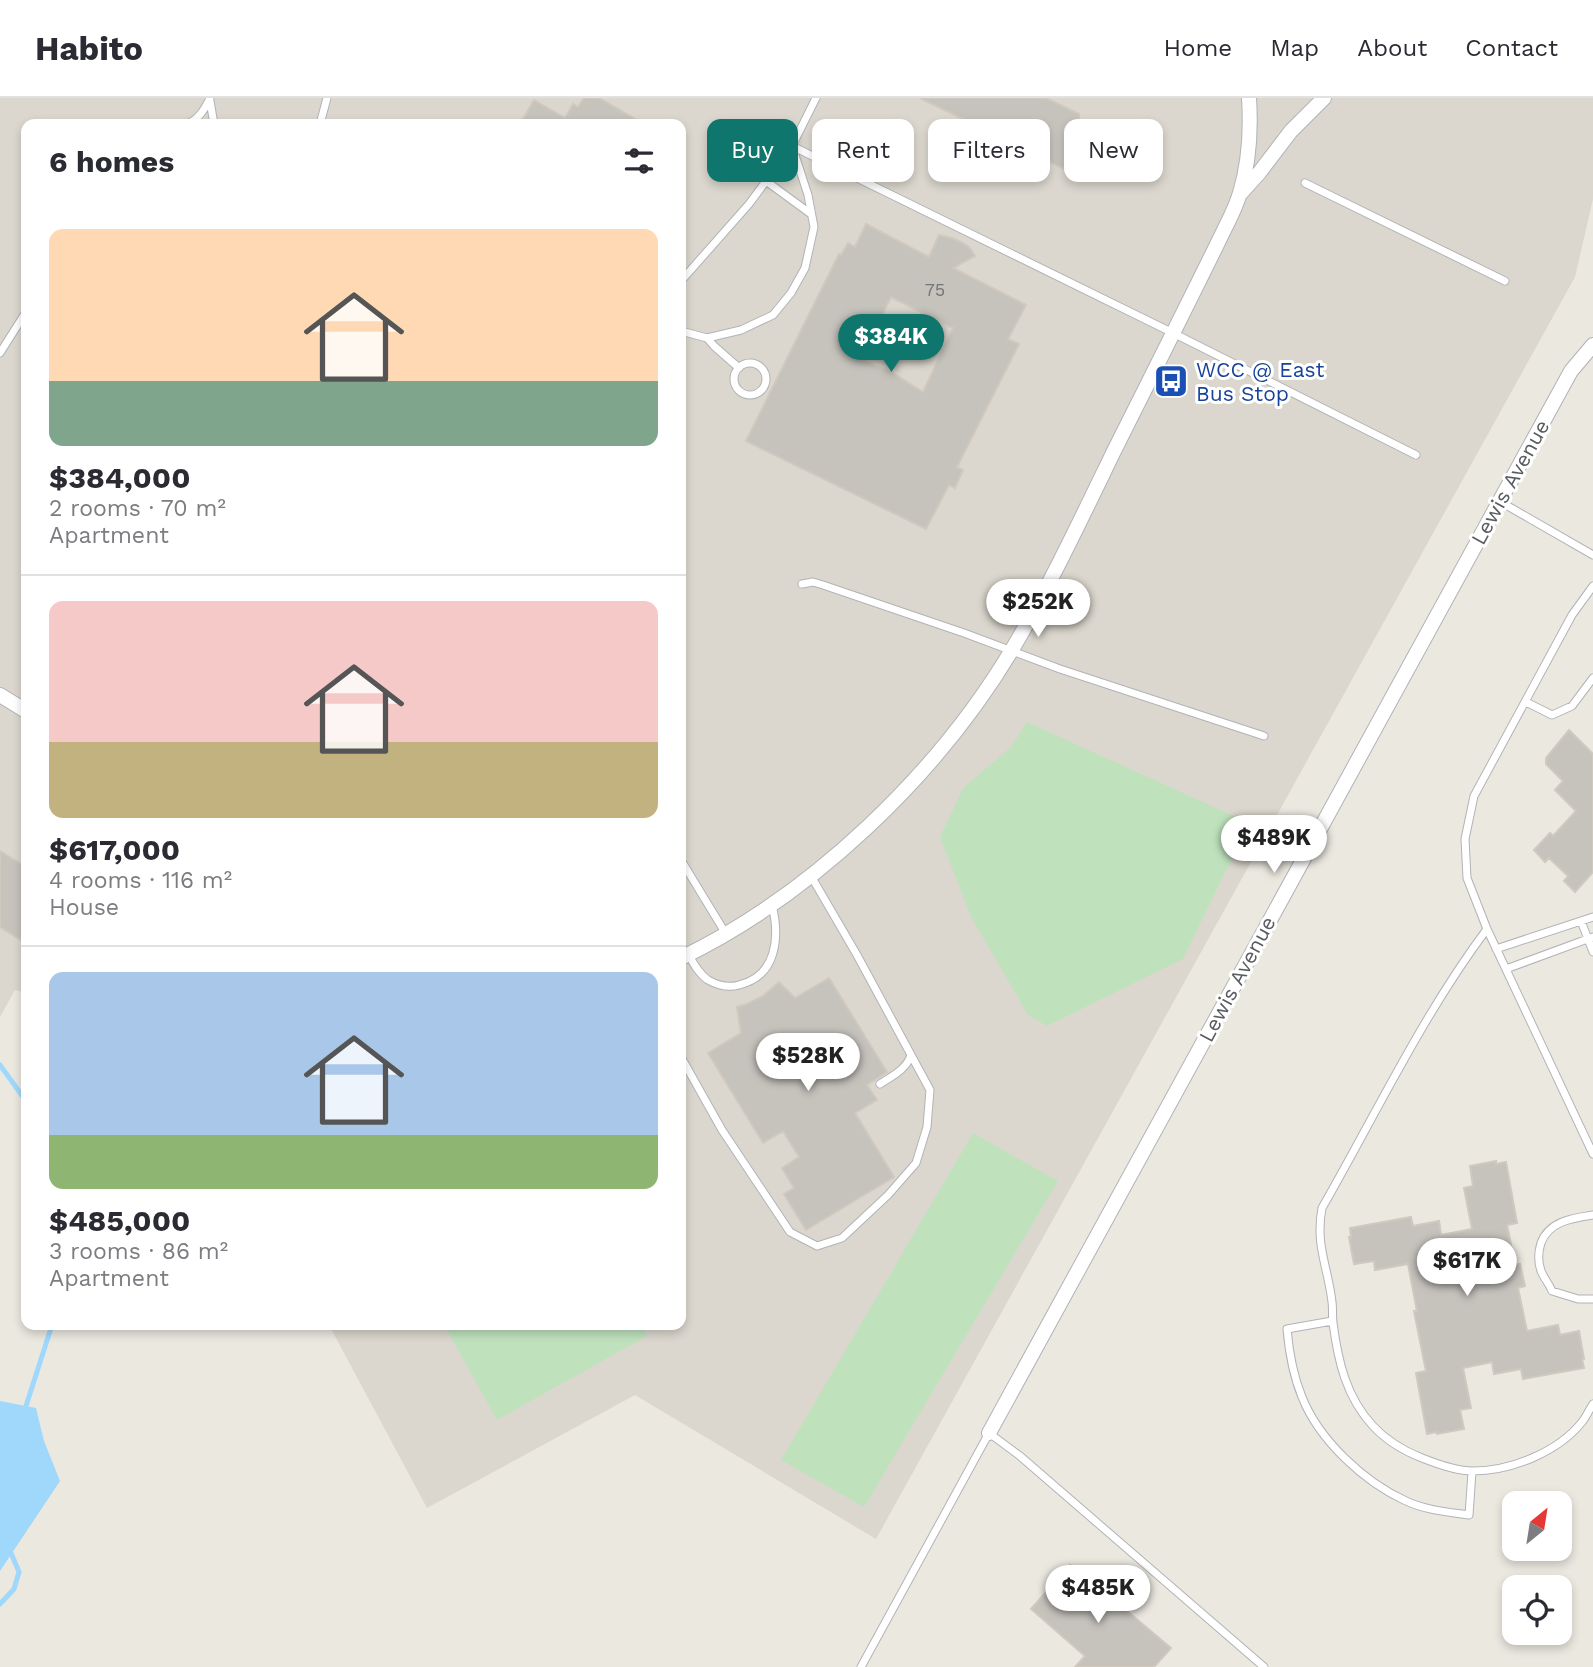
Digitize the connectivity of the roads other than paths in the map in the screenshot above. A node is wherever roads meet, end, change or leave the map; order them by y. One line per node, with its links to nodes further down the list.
1 (327, 98): 8 (lane)
2 (816, 98): 9 (lane)
3 (1249, 98): 15 (street)
4 (1324, 98): 15 (street)
5 (210, 99): 6 (lane); 7 (lane)
6 (196, 119)
7 (213, 119)
8 (321, 119)
9 (798, 134)
10 (798, 149): 21 (lane)
11 (798, 164): 16 (lane)
12 (765, 182): 17 (lane)
13 (767, 182): 16 (lane)
14 (1305, 183): 18 (lane)
15 (1240, 194): 21 (street)
16 (811, 214): 22 (lane)
17 (686, 275)
18 (1505, 281)
19 (21, 320): 24 (lane)
20 (686, 332): 22 (lane)
21 (1173, 333): 26 (lane); 31 (street)
22 (708, 338): 25 (lane)
23 (1593, 345): 27 (street, Lewis Avenue)
24 (0, 353)
25 (739, 368): 25 (lane)
26 (1416, 455)
27 (1499, 501): 28 (lane); 58 (street, Lewis Avenue)
28 (1593, 555)
29 (802, 584): 31 (lane)
30 (1593, 586): 34 (lane)
31 (1012, 650): 36 (lane); 38 (street)
32 (1593, 678): 34 (lane)
33 (0, 695): 35 (street)
34 (1526, 702): 42 (lane)
35 (21, 709)
36 (1264, 736)
37 (686, 868): 43 (lane)
38 (811, 874): 39 (street); 50 (lane)
39 (772, 904): 43 (street); 48 (lane)
40 (1593, 917): 41 (lane)
41 (1581, 921): 44 (lane); 45 (lane)
42 (1487, 929): 45 (lane); 56 (lane)
43 (726, 934): 47 (street)
44 (1591, 937): 46 (lane); 49 (lane)
45 (1496, 949): 49 (lane)
46 (1593, 952)
47 (686, 955)
48 (686, 958)
49 (1506, 970): 53 (lane)
50 (911, 1055): 51 (lane); 52 (lane)
51 (686, 1066)
52 (880, 1084)
53 (1593, 1154)
54 (1593, 1214): 55 (lane)
55 (1593, 1299)
56 (1332, 1321): 59 (lane); 59 (lane)
57 (1593, 1404): 59 (lane)
58 (989, 1433): 60 (lane); 61 (lane)
59 (1472, 1472)
60 (861, 1667)
61 (1264, 1667)

